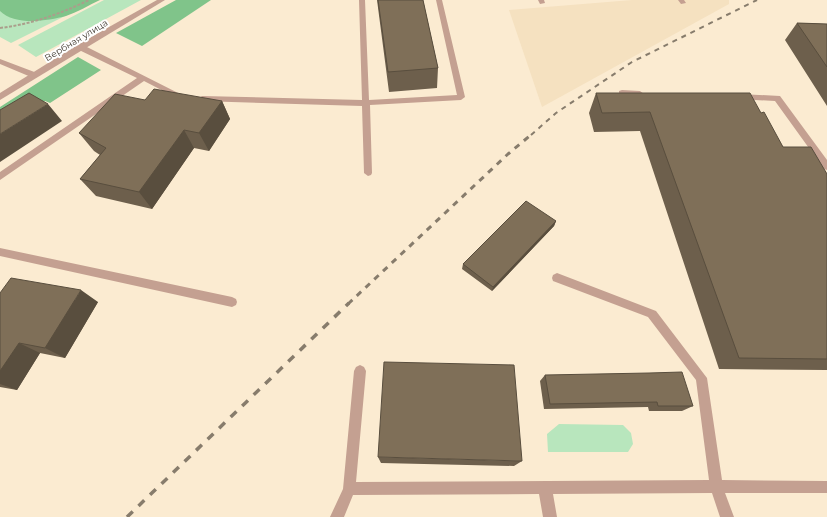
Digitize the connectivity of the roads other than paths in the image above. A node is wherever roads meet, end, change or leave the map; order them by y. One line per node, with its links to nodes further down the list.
1 (162, 0): 4 (street, Вербная улица)
2 (362, 0): 12 (street)
3 (439, 0): 12 (street)
4 (80, 47): 6 (street, Вербная улица); 7 (street)
5 (0, 61): 6 (street)
6 (34, 75): 10 (street, Вербная улица)
7 (143, 78): 12 (street); 15 (street)
8 (622, 93): 9 (street)
9 (646, 94)
10 (0, 97)
11 (731, 97): 13 (street)
12 (365, 103): 14 (street)
13 (827, 167)
14 (368, 173)
15 (0, 177)
16 (0, 252): 18 (street)
17 (557, 278): 20 (street)
18 (232, 302)
19 (360, 371): 23 (street)
20 (716, 486): 21 (street); 22 (street); 26 (street)
21 (827, 487)
22 (545, 488): 23 (street); 25 (street)
23 (349, 489): 24 (street)
24 (337, 517)
25 (550, 517)
26 (727, 517)

